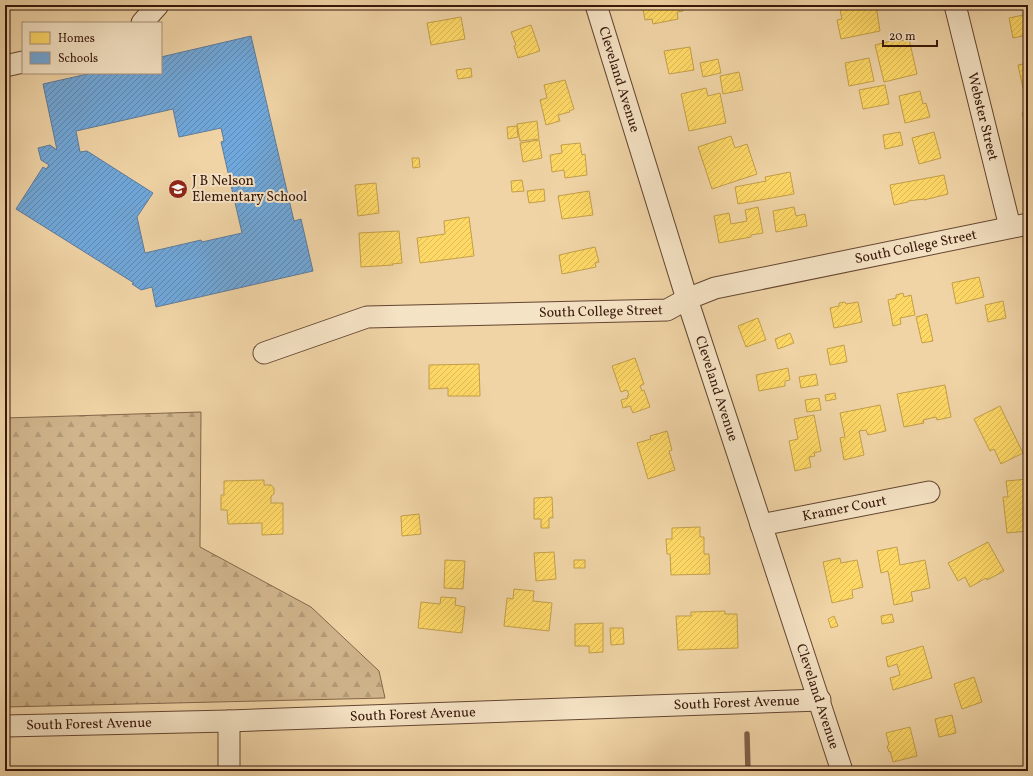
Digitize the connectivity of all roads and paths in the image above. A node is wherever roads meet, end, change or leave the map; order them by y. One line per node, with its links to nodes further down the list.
1 (158, 5): 4 (street)
2 (596, 5): 8 (street, Cleveland Avenue)
3 (955, 5): 7 (street, Webster Street)
4 (143, 22)
5 (22, 62): 6 (street)
6 (5, 66)
7 (1019, 225): 8 (street, South College Street)
8 (687, 299): 9 (street, South College Street); 11 (street, Cleveland Avenue)
9 (264, 353)
10 (929, 492): 11 (street, Kramer Court)
11 (761, 525): 12 (street, Cleveland Avenue)
12 (820, 700): 13 (street, South Forest Avenue); 16 (street, Cleveland Avenue)
13 (229, 721): 14 (street, South Forest Avenue); 15 (street)
14 (5, 726)
15 (229, 771)
16 (842, 771)

